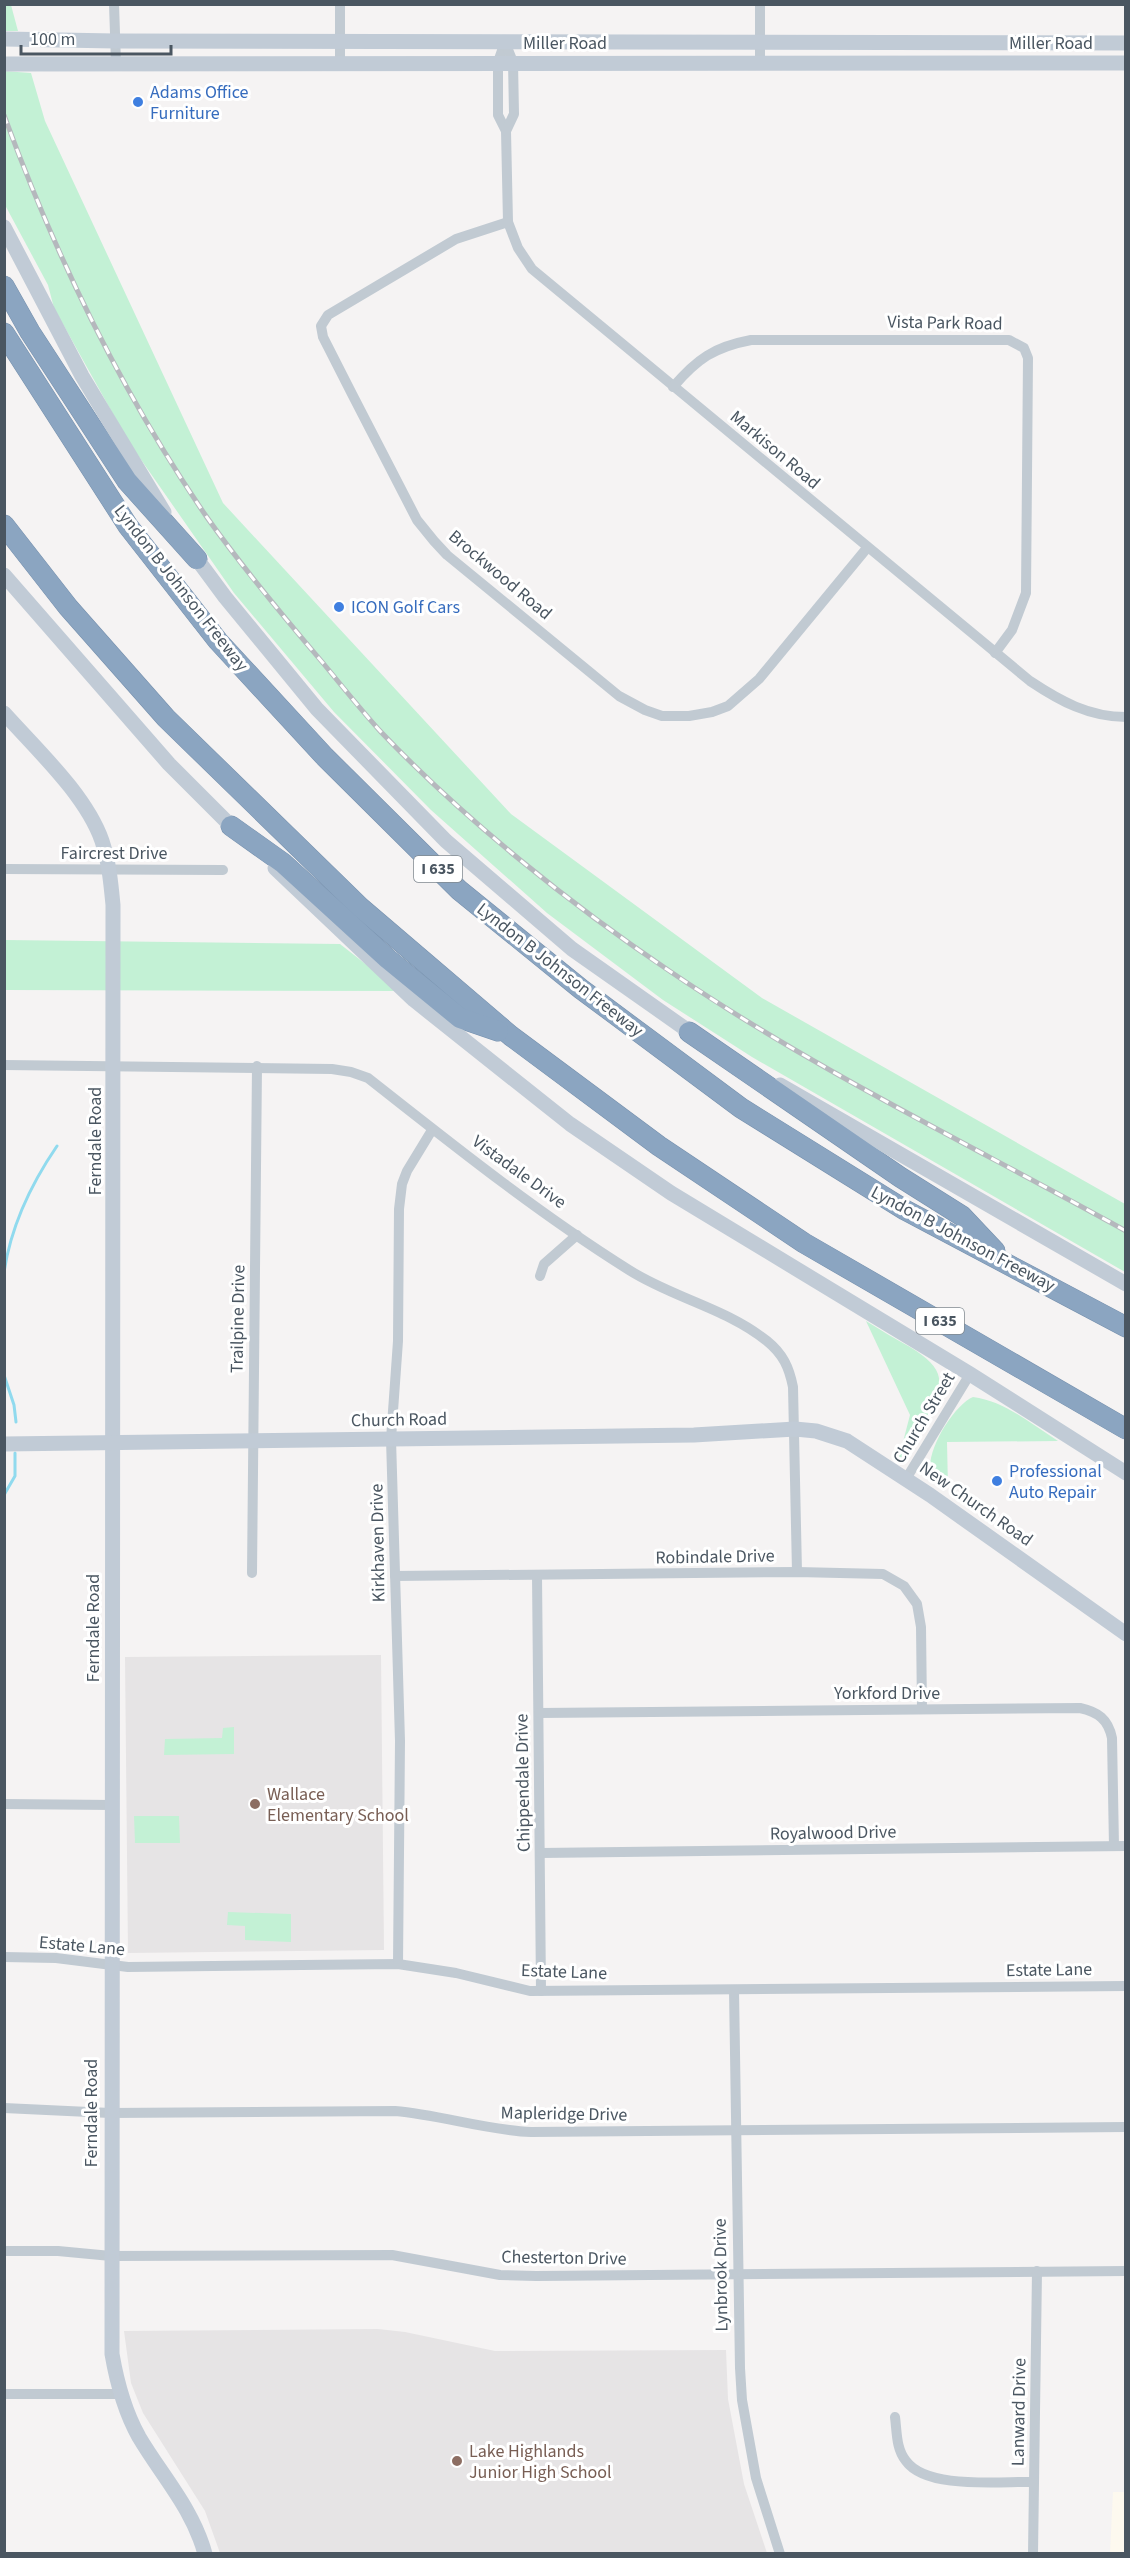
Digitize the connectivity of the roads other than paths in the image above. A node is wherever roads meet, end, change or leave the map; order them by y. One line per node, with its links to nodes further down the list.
1 (114, 4): 5 (street)
2 (340, 4): 6 (street)
3 (760, 4): 8 (street)
4 (4, 39): 5 (main road, Miller Road)
5 (115, 41): 6 (main road, Miller Road); 11 (street)
6 (340, 41): 7 (main road, Miller Road); 12 (street)
7 (505, 42): 8 (main road, Miller Road); 10 (street, Markison Road)
8 (760, 42): 9 (main road, Miller Road); 13 (street)
9 (1125, 43)
10 (505, 62): 12 (main road, Miller Road); 13 (main road, Miller Road); 16 (street, Markison Road); 16 (street, Markison Road)
11 (116, 63): 12 (main road, Miller Road); 15 (main road, Miller Road)
12 (340, 63)
13 (760, 63): 14 (main road, Miller Road)
14 (1125, 63)
15 (4, 64)
16 (506, 131): 17 (street, Markison Road)
17 (508, 222): 21 (street, Markison Road); 23 (street, Brockwood Road)
18 (4, 227): 24 (main road)
19 (4, 285): 24 (highway)
20 (4, 333): 40 (highway, Lyndon B Johnson Freeway / I 635)
21 (673, 387): 23 (street, Markison Road); 26 (street, Vista Park Road)
22 (4, 525): 34 (highway, I 635)
23 (867, 548): 26 (street, Markison Road)
24 (197, 559): 33 (main road)
25 (4, 575): 29 (main road)
26 (995, 653): 28 (street, Markison Road)
27 (4, 713): 31 (main road, Ferndale Road)
28 (1125, 717)
29 (231, 826): 34 (highway); 44 (main road)
30 (4, 869): 31 (street, Faircrest Drive)
31 (109, 869): 32 (street, Faircrest Drive); 36 (main road, Ferndale Road)
32 (223, 870)
33 (689, 1032): 40 (highway); 42 (main road)
34 (511, 1036): 46 (highway, I 635)
35 (4, 1065): 36 (street, Vistadale Drive)
36 (114, 1065): 37 (street, Vistadale Drive); 49 (main road, Ferndale Road)
37 (257, 1066): 38 (street, Vistadale Drive); 48 (street, Trailpine Drive)
38 (432, 1130): 39 (street, Vistadale Drive); 47 (street, Kirkhaven Drive)
39 (577, 1235): 41 (street); 45 (street, Vistadale Drive)
40 (1005, 1262): 43 (highway, Lyndon B Johnson Freeway / I 635)
41 (540, 1276)
42 (1125, 1284)
43 (1125, 1327)
44 (970, 1374): 51 (main road); 52 (street, Church Street)
45 (795, 1429): 47 (main road, Church Road); 52 (main road, New Church Road); 53 (street, Vistadale Drive)
46 (1125, 1429)
47 (392, 1439): 48 (main road, Church Road); 56 (street, Kirkhaven Drive)
48 (254, 1441): 49 (main road, Church Road); 54 (street, Trailpine Drive)
49 (113, 1442): 50 (main road, Church Road); 61 (main road, Ferndale Road)
50 (4, 1444)
51 (1125, 1473)
52 (906, 1479): 57 (main road, New Church Road)
53 (797, 1572): 55 (street, Robindale Drive); 58 (street, Robindale Drive)
54 (252, 1573)
55 (537, 1575): 56 (street, Robindale Drive); 59 (street, Chippendale Drive)
56 (395, 1576): 66 (street, Kirkhaven Drive)
57 (1125, 1634)
58 (922, 1709): 59 (street, Yorkford Drive); 62 (street, Yorkford Drive)
59 (539, 1713): 63 (street, Chippendale Drive)
60 (4, 1804): 61 (street)
61 (113, 1805): 65 (main road, Ferndale Road)
62 (1120, 1846): 63 (street, Royalwood Drive)
63 (541, 1853): 69 (street, Chippendale Drive)
64 (4, 1957): 65 (street, Estate Lane)
65 (111, 1964): 66 (street, Estate Lane); 71 (main road, Ferndale Road)
66 (398, 1964): 69 (street, Estate Lane)
67 (1125, 1986): 68 (street, Estate Lane)
68 (734, 1990): 69 (street, Estate Lane); 73 (street, Lynbrook Drive)
69 (541, 1991)
70 (4, 2108): 71 (street, Mapleridge Drive)
71 (110, 2113): 73 (street, Mapleridge Drive); 75 (main road, Ferndale Road)
72 (1125, 2127): 73 (street, Mapleridge Drive)
73 (736, 2131): 78 (street, Lynbrook Drive)
74 (4, 2251): 75 (street, Chesterton Drive)
75 (111, 2256): 78 (street, Chesterton Drive); 80 (main road, Ferndale Road)
76 (1037, 2271): 77 (street, Chesterton Drive); 78 (street, Chesterton Drive); 82 (street, Lanward Drive)
77 (1125, 2271)
78 (738, 2275): 84 (street, Lynbrook Drive)
79 (4, 2394): 80 (street)
80 (121, 2394): 83 (main road, Ferndale Road)
81 (895, 2417): 82 (street)
82 (1034, 2482): 85 (street, Lanward Drive)
83 (205, 2553)
84 (780, 2553)
85 (1033, 2553)

